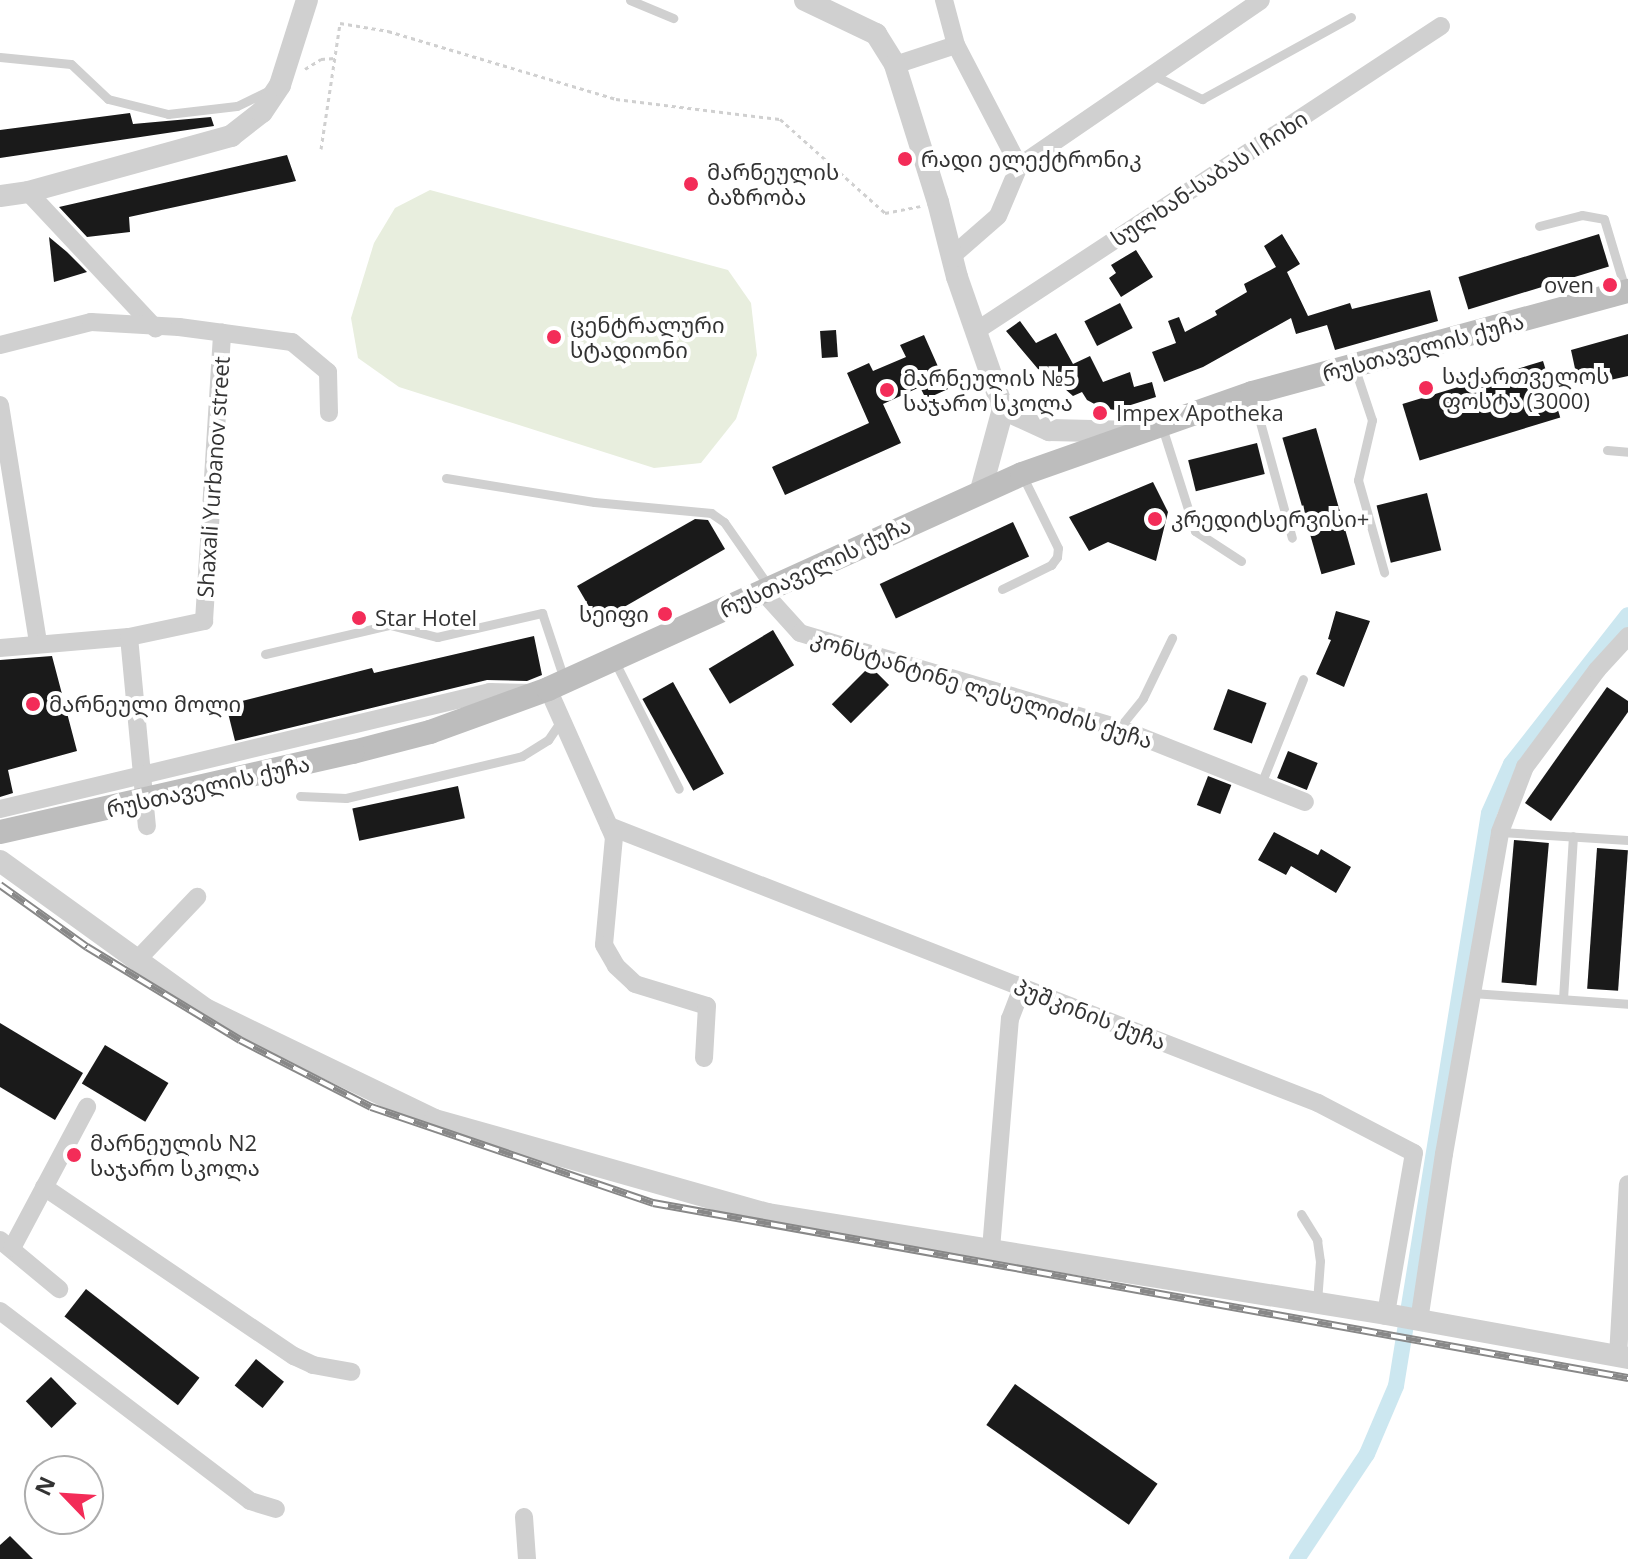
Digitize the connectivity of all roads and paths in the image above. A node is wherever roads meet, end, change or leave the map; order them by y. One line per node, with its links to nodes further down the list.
1 (307, 0): 13 (street)
2 (630, 0): 7 (lane)
3 (805, 0): 11 (street)
4 (944, 0): 9 (street)
5 (1261, 0): 12 (street)
6 (1351, 17): 12 (lane)
7 (673, 18)
8 (1441, 26): 23 (street, სულხან-საბას I ჩიხი)
9 (956, 45): 11 (street); 15 (street)
10 (0, 57): 13 (lane)
11 (895, 65): 18 (street)
12 (1153, 75): 15 (street)
13 (280, 85): 16 (street)
14 (321, 149): 18 (path)
15 (1019, 166): 20 (street)
16 (28, 192): 17 (street); 22 (street)
17 (0, 196)
18 (938, 202): 20 (street)
19 (1539, 226): 21 (lane)
20 (951, 257): 23 (street)
21 (1627, 292): 26 (main road, რუსთაველის ქუჩა)
22 (156, 329): 24 (street); 25 (street)
23 (976, 331): 29 (street)
24 (222, 333): 30 (street); 44 (street, Shaxali Yurbanov street)
25 (0, 345)
26 (1354, 366): 27 (main road, რუსთაველის ქუჩა); 40 (lane)
27 (1252, 393): 31 (main road, რუსთაველის ქუჩა); 38 (lane)
28 (0, 405): 46 (street)
29 (1003, 409): 32 (street); 37 (street)
30 (329, 413)
31 (1161, 424): 32 (main road, რუსთაველის ქუჩა); 39 (lane)
32 (1137, 432): 35 (main road, რუსთაველის ქუჩა)
33 (1607, 450): 34 (lane)
34 (1628, 452)
35 (1022, 474): 37 (main road, რუსთაველის ქუჩა); 41 (lane)
36 (446, 478): 42 (lane)
37 (981, 490): 42 (main road, რუსთაველის ქუჩა)
38 (1292, 538)
39 (1241, 561)
40 (1384, 572)
41 (1002, 589)
42 (767, 590): 49 (main road, რუსთაველის ქუჩა); 54 (street, კონსტანტინე ლესელიძის ქუჩა)
43 (1628, 636): 50 (street)
44 (129, 637): 46 (street); 55 (street)
45 (1172, 638): 54 (lane)
46 (38, 643): 47 (street)
47 (0, 648)
48 (265, 654): 52 (lane)
49 (614, 659): 52 (main road, რუსთაველის ქუჩა); 57 (lane)
50 (1619, 659): 64 (street)
51 (1303, 679): 56 (lane)
52 (550, 688): 53 (street); 55 (street); 63 (main road, რუსთაველის ქუჩა, bridge)
53 (562, 720): 58 (lane); 62 (street)
54 (1119, 728): 56 (street, კონსტანტინე ლესელიძის ქუჩა)
55 (142, 775): 60 (street); 61 (street)
56 (1261, 784): 59 (street, კონსტანტინე ლესელიძის ქუჩა)
57 (679, 789)
58 (300, 796)
59 (1305, 802)
60 (0, 809)
61 (147, 826)
62 (609, 826): 70 (street, პუშკინის ქუჩა); 74 (street)
63 (0, 832)
64 (1500, 832): 65 (lane); 71 (street)
65 (1573, 836): 66 (lane); 72 (lane)
66 (1628, 840)
67 (0, 861): 69 (street)
68 (197, 897): 69 (street)
69 (138, 959): 80 (street)
70 (1022, 987): 80 (street); 84 (street, პუშკინის ქუჩა)
71 (1472, 993): 72 (lane); 85 (street)
72 (1563, 999): 73 (lane)
73 (1628, 1004)
74 (704, 1058)
75 (87, 1107): 77 (street)
76 (1628, 1184): 86 (street)
77 (44, 1187): 79 (street); 87 (street)
78 (1301, 1214): 82 (lane)
79 (6, 1244): 81 (street)
80 (991, 1249): 82 (street)
81 (59, 1289)
82 (1316, 1303): 84 (street)
83 (0, 1311): 88 (street)
84 (1386, 1314): 85 (street)
85 (1419, 1321): 86 (street)
86 (1623, 1357)
87 (351, 1372)
88 (276, 1509)
89 (524, 1517): 90 (street)
90 (527, 1559)

